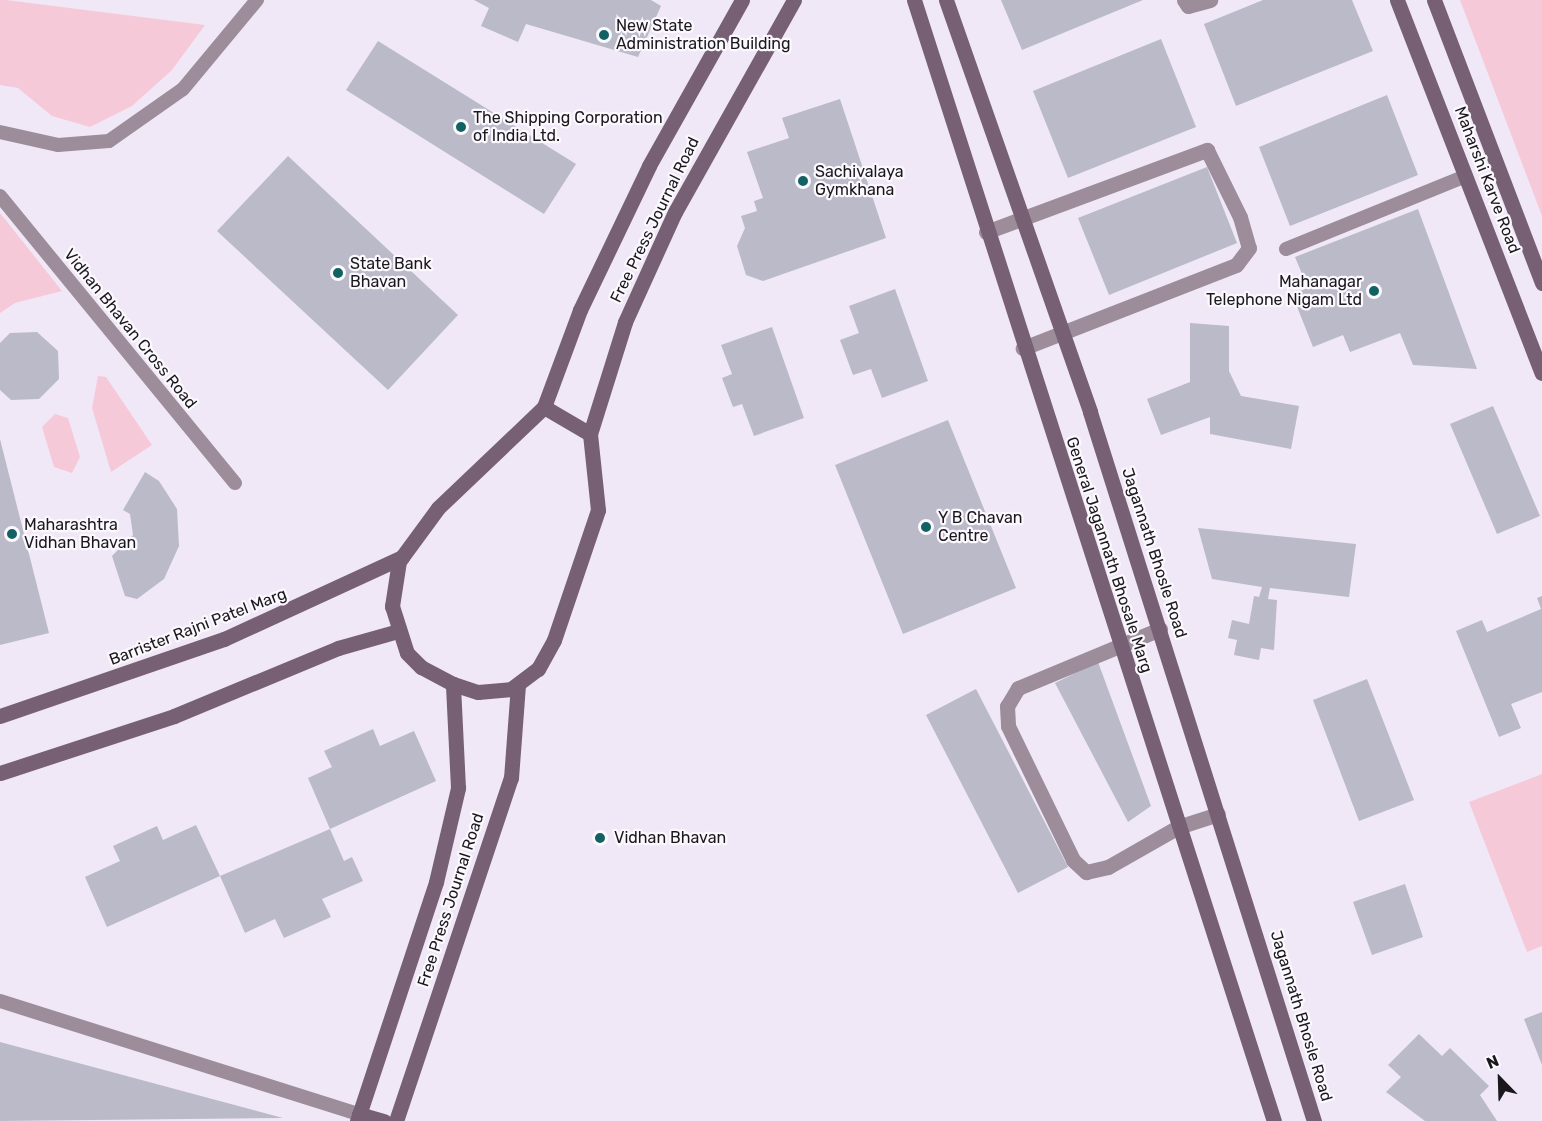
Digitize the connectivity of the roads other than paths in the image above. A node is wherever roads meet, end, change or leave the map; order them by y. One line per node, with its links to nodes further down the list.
1 (257, 0): 10 (lane)
2 (742, 0): 20 (street, Free Press Journal Road)
3 (794, 0): 21 (street, Free Press Journal Road)
4 (914, 0): 14 (street, General Jagannath Bhosale Marg)
5 (946, 0): 13 (street, Jagannath Bhosle Road)
6 (1184, 0): 7 (street)
7 (1210, 0)
8 (1397, 0): 11 (street, Maharshi Karve Road)
9 (1434, 0): 16 (street, Maharshi Karve Road)
10 (0, 132)
11 (1466, 176): 15 (lane); 19 (street, Maharshi Karve Road)
12 (0, 196): 22 (lane, Vidhan Bhavan Cross Road)
13 (1022, 216): 14 (street); 17 (street, Jagannath Bhosle Road); 17 (street)
14 (986, 232): 18 (street, General Jagannath Bhosale Marg)
15 (1286, 249)
16 (1542, 282)
17 (1063, 333): 18 (street); 24 (street, Jagannath Bhosle Road)
18 (1023, 348): 26 (street, General Jagannath Bhosale Marg)
19 (1542, 373)
20 (544, 407): 21 (street); 23 (street, Free Press Journal Road)
21 (590, 434): 28 (street, Free Press Journal Road)
22 (235, 483)
23 (402, 557): 25 (street, Free Press Journal Road); 29 (street, Barrister Rajni Patel Marg)
24 (1160, 629): 26 (street); 31 (street, Jagannath Bhosle Road)
25 (398, 631): 27 (street, Free Press Journal Road); 30 (street)
26 (1119, 644): 32 (street, General Jagannath Bhosale Marg); 32 (street)
27 (453, 684): 28 (street, Free Press Journal Road); 34 (street, Free Press Journal Road)
28 (518, 685): 36 (street, Free Press Journal Road)
29 (0, 716)
30 (0, 773)
31 (1218, 814): 32 (street); 38 (street, Jagannath Bhosle Road)
32 (1178, 827): 37 (street, General Jagannath Bhosale Marg)
33 (0, 1001): 34 (lane)
34 (358, 1118): 35 (street)
35 (384, 1121)
36 (396, 1121)
37 (1274, 1121)
38 (1314, 1121)

